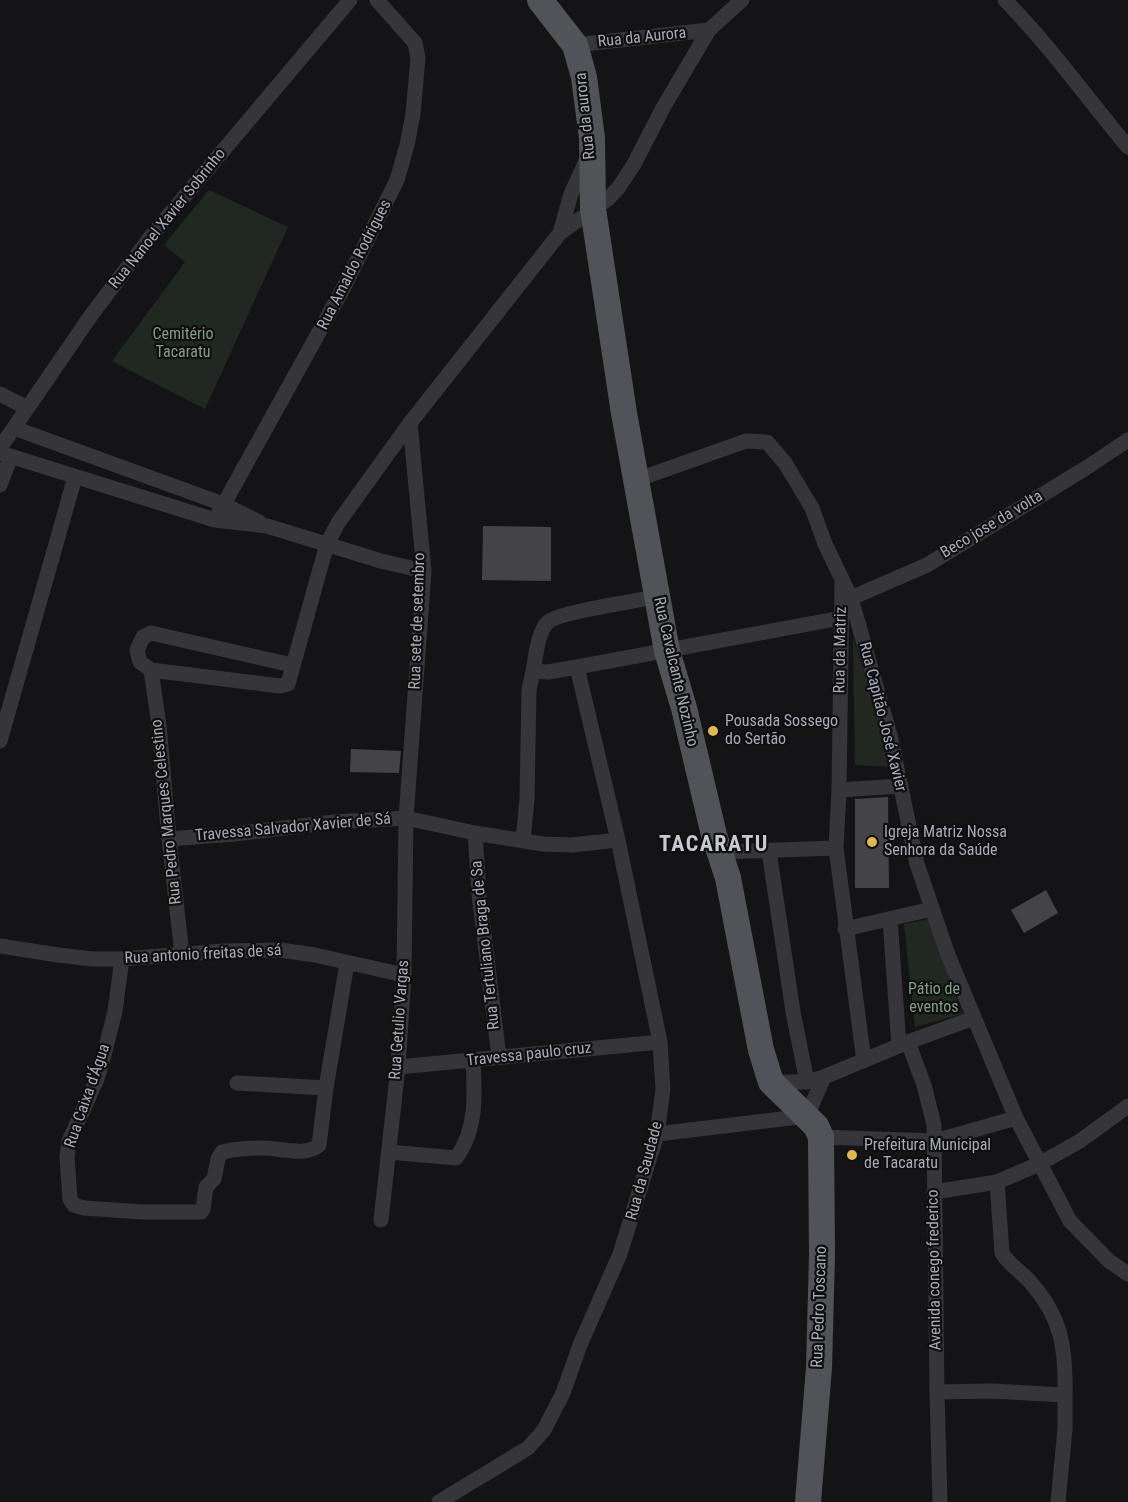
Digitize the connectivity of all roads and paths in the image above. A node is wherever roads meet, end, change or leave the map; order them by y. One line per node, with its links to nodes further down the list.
1 (350, 0): 13 (street, Rua Nanoel Xavier Sobrinho)
2 (377, 0): 23 (street, Rua Amaldo Rodrigues)
3 (540, 0): 7 (main road, Rua da aurora)
4 (742, 0): 6 (street)
5 (1005, 0): 8 (street)
6 (710, 30): 7 (street, Rua da Aurora); 10 (street)
7 (575, 45): 9 (main road, Rua da aurora)
8 (1128, 147)
9 (591, 151): 10 (main road, Rua da aurora); 11 (street)
10 (593, 209): 11 (street); 20 (main road, Rua Cavalcante Nozinho)
11 (560, 233): 14 (street)
12 (0, 394): 13 (street)
13 (27, 408): 15 (street, Rua Nanoel Xavier Sobrinho)
14 (410, 423): 26 (street); 27 (street, Rua sete de setembro)
15 (14, 428): 17 (street, Rua Nanoel Xavier Sobrinho); 18 (street)
16 (1128, 440): 30 (street, Beco jose da volta)
17 (4, 452): 19 (street); 21 (street, Rua Nanoel Xavier Sobrinho)
18 (119, 466): 22 (street); 23 (street)
19 (75, 477): 22 (street); 37 (street)
20 (636, 480): 28 (street, Rua Capitão José Xavier); 29 (main road, Rua Cavalcante Nozinho)
21 (0, 485)
22 (111, 488): 24 (street)
23 (223, 504): 24 (street, Rua Amaldo Rodrigues); 25 (street)
24 (215, 520): 25 (street)
25 (267, 526): 26 (street)
26 (327, 544): 27 (street); 35 (street)
27 (424, 571): 40 (street, Rua sete de setembro)
28 (842, 582): 30 (street, Rua Capitão José Xavier); 31 (street, Rua da Matriz)
29 (657, 597): 32 (main road, Rua Cavalcante Nozinho); 36 (street)
30 (850, 598): 38 (street, Rua Capitão José Xavier)
31 (841, 618): 32 (street); 39 (street, Rua da Matriz)
32 (667, 651): 33 (street); 47 (main road, Rua Cavalcante Nozinho)
33 (577, 668): 36 (street); 43 (street, Rua da Saudade)
34 (151, 670): 35 (street); 35 (street, Rua Pedro Marques Celestino); 42 (street, Rua Pedro Marques Celestino)
35 (291, 670)
36 (540, 672): 44 (street)
37 (0, 741)
38 (901, 786): 39 (street); 48 (street, Rua Capitão José Xavier)
39 (839, 790): 45 (street, Rua da Matriz)
40 (406, 818): 41 (street, Travessa Salvador Xavier de Sá); 42 (street, Travessa Salvador Xavier de Sá); 55 (street, Rua Getulio Vargas)
41 (475, 833): 44 (street, Travessa Salvador Xavier de Sá); 59 (street, Rua Tertuliano Braga de Sa)
42 (169, 839): 52 (street, Rua Pedro Marques Celestino)
43 (618, 840): 44 (street, Travessa Salvador Xavier de Sá); 57 (street, Rua da Saudade)
44 (523, 841)
45 (836, 848): 46 (street); 50 (street, Rua da Matriz)
46 (769, 850): 47 (street); 65 (street)
47 (720, 852): 64 (main road, Rua Cavalcante Nozinho)
48 (932, 909): 49 (street); 56 (street, Rua Capitão José Xavier)
49 (890, 919): 50 (street); 58 (street, Avenida conego frederico)
50 (845, 929): 61 (street, Rua da Matriz)
51 (0, 946): 53 (street, Rua antonio freitas de sá)
52 (182, 954): 53 (street, Rua antonio freitas de sá); 54 (street, Rua antonio freitas de sá)
53 (122, 959): 67 (street, Rua Caixa d'Água)
54 (347, 963): 55 (street, Rua antonio freitas de sá); 67 (street)
55 (404, 975): 62 (street, Rua Getulio Vargas)
56 (974, 1018): 58 (street); 69 (street, Rua Capitão José Xavier)
57 (660, 1042): 59 (street, Travessa paulo cruz); 71 (street, Rua da Saudade)
58 (904, 1044): 61 (street); 72 (street, Avenida conego frederico)
59 (499, 1057): 60 (street, Travessa paulo cruz)
60 (473, 1060): 62 (street, Travessa paulo cruz); 73 (street)
61 (864, 1061): 63 (street)
62 (398, 1067): 73 (street, Rua Getulio Vargas)
63 (824, 1077): 65 (street); 70 (street)
64 (771, 1082): 65 (street); 70 (main road)
65 (807, 1082)
66 (237, 1083): 67 (street)
67 (326, 1088)
68 (1128, 1106): 74 (street)
69 (1016, 1118): 72 (street); 74 (street, Rua Capitão José Xavier)
70 (814, 1127): 71 (street); 72 (street); 82 (main road, Rua Pedro Toscano)
71 (657, 1134): 81 (street, Rua da Saudade)
72 (935, 1141): 76 (street, Avenida conego frederico)
73 (389, 1152): 77 (street, Rua Getulio Vargas)
74 (1039, 1164): 75 (street); 78 (street, Rua Capitão José Xavier)
75 (998, 1182): 76 (street); 80 (street)
76 (934, 1192): 79 (street, Avenida conego frederico)
77 (381, 1220)
78 (1128, 1274)
79 (937, 1392): 80 (street); 83 (street, Avenida conego frederico)
80 (1065, 1395): 84 (street)
81 (439, 1502)
82 (808, 1502)
83 (940, 1502)
84 (1058, 1502)

